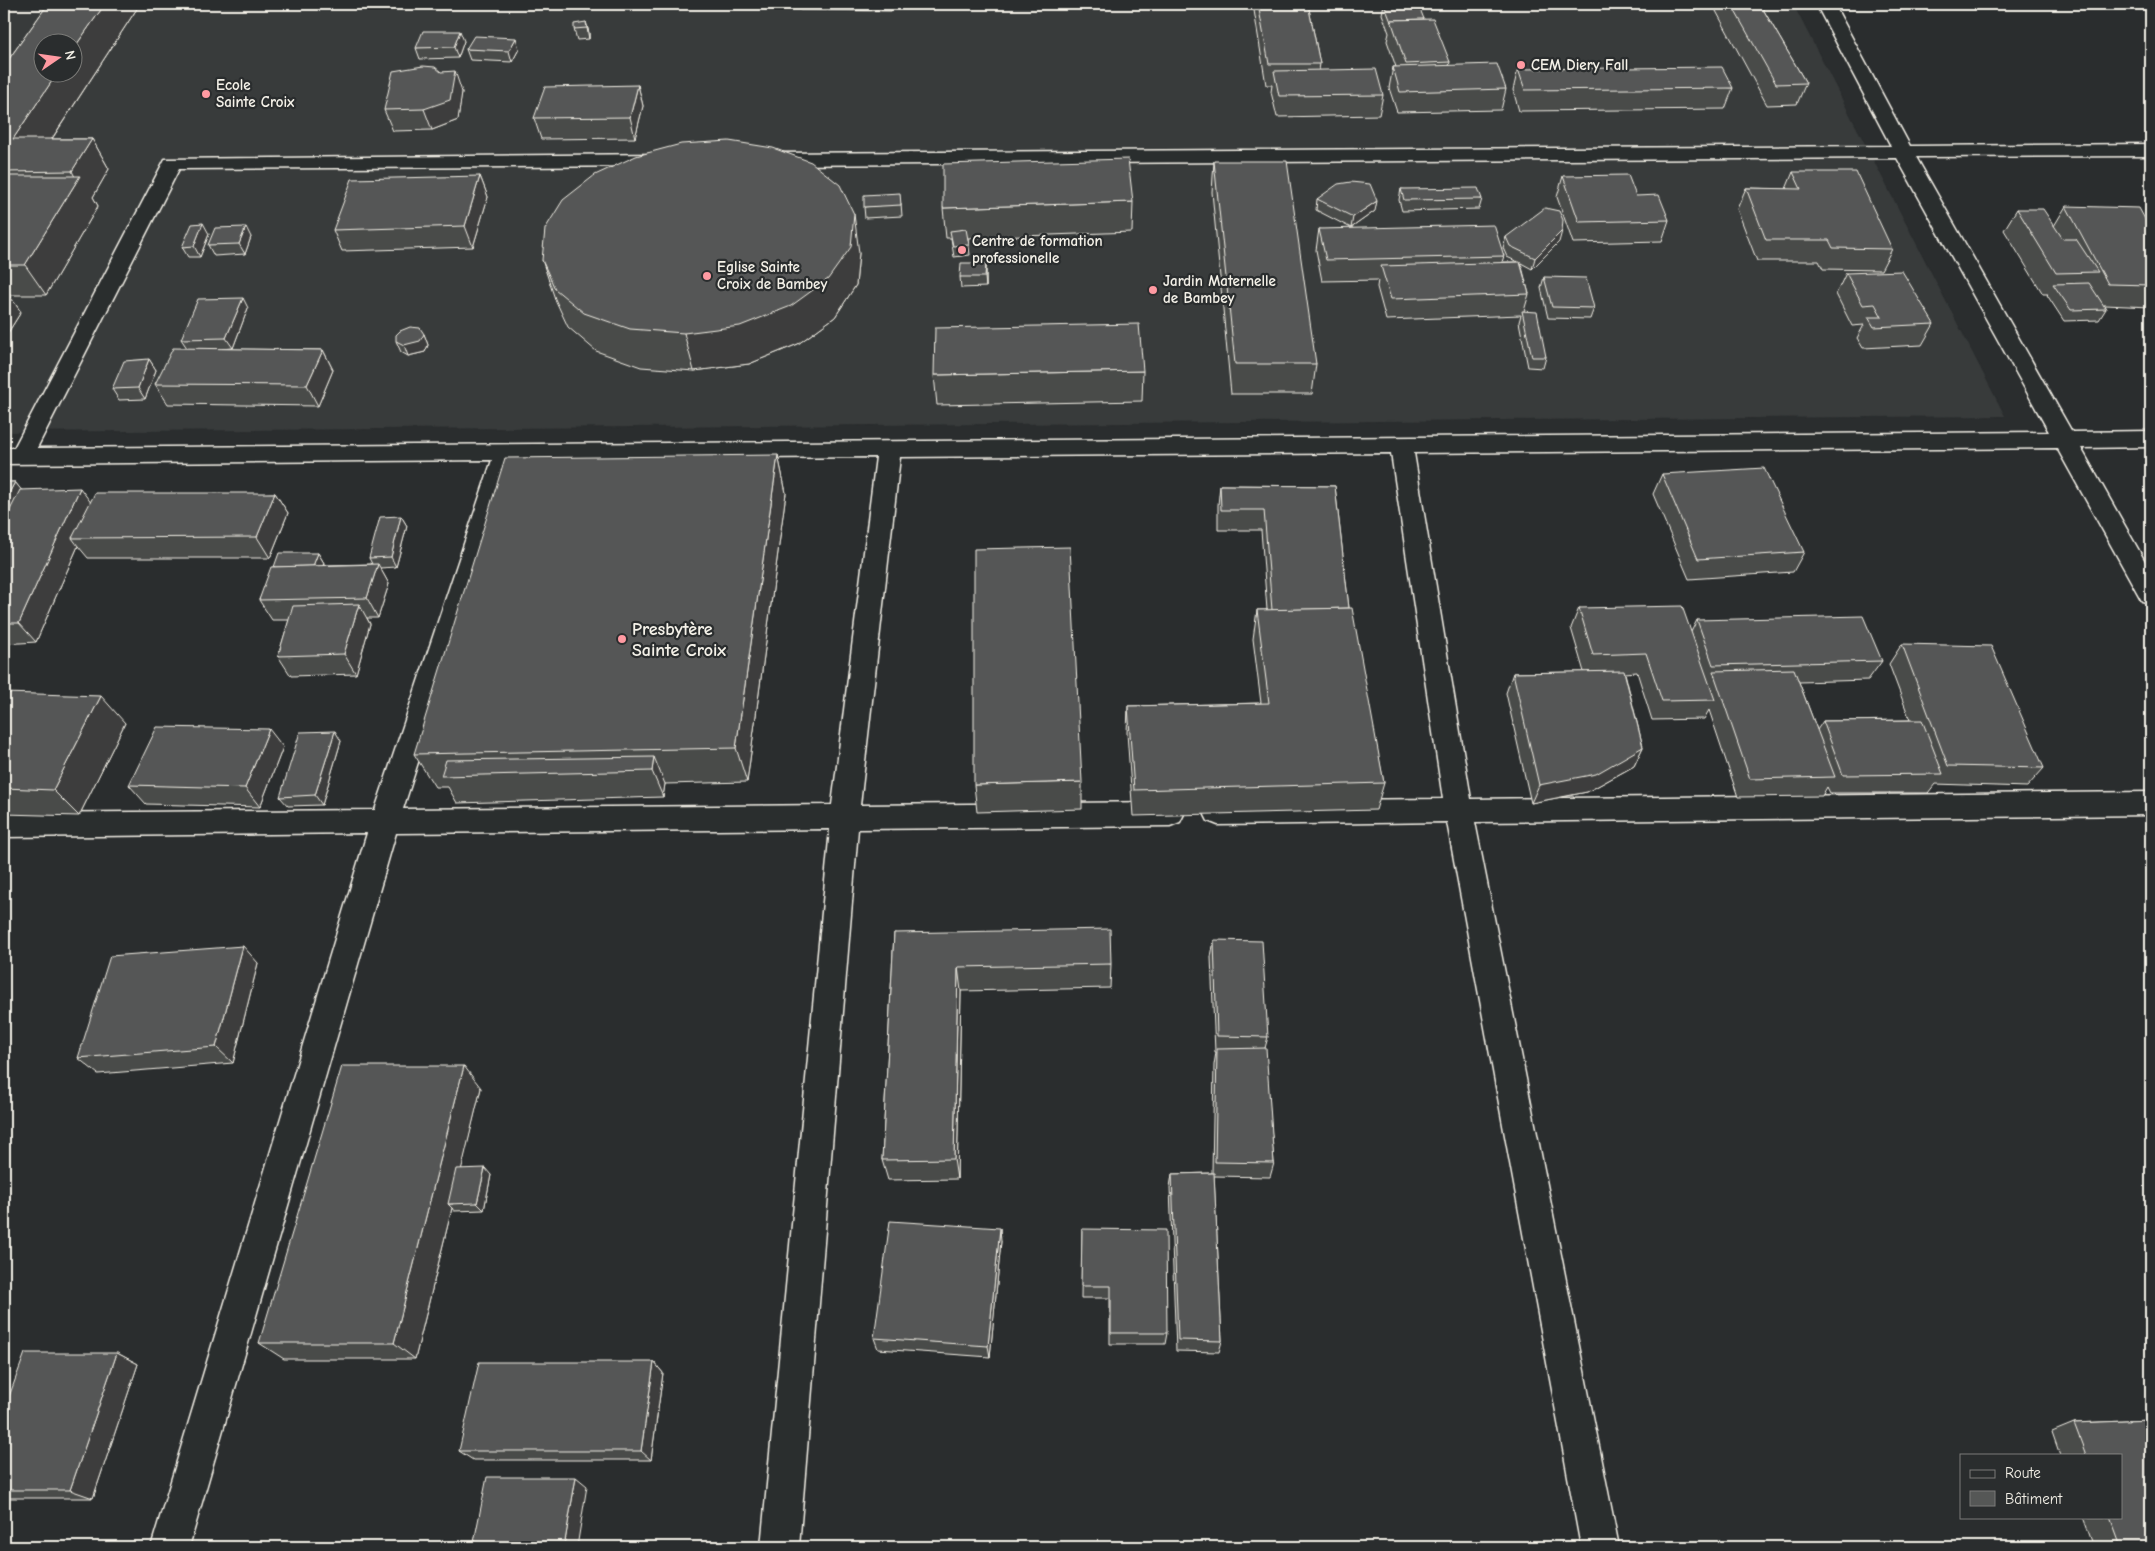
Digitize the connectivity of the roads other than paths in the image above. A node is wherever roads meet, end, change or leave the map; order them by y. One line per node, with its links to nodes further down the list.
1 (1825, 4): 3 (street)
2 (2151, 150): 3 (street)
3 (1903, 151): 4 (street); 6 (street)
4 (749, 159)
5 (680, 160): 11 (street)
6 (2065, 439): 7 (street); 8 (street); 12 (street)
7 (2151, 439)
8 (1401, 444): 9 (street); 14 (street)
9 (889, 448): 10 (street); 15 (street)
10 (506, 452): 11 (street); 16 (street)
11 (12, 456)
12 (2151, 594)
13 (2151, 804): 14 (street)
14 (1459, 811): 15 (street); 20 (street)
15 (845, 817): 16 (street); 19 (street)
16 (385, 821): 17 (street); 18 (street)
17 (4, 825)
18 (170, 1547)
19 (780, 1547)
20 (1600, 1547)

